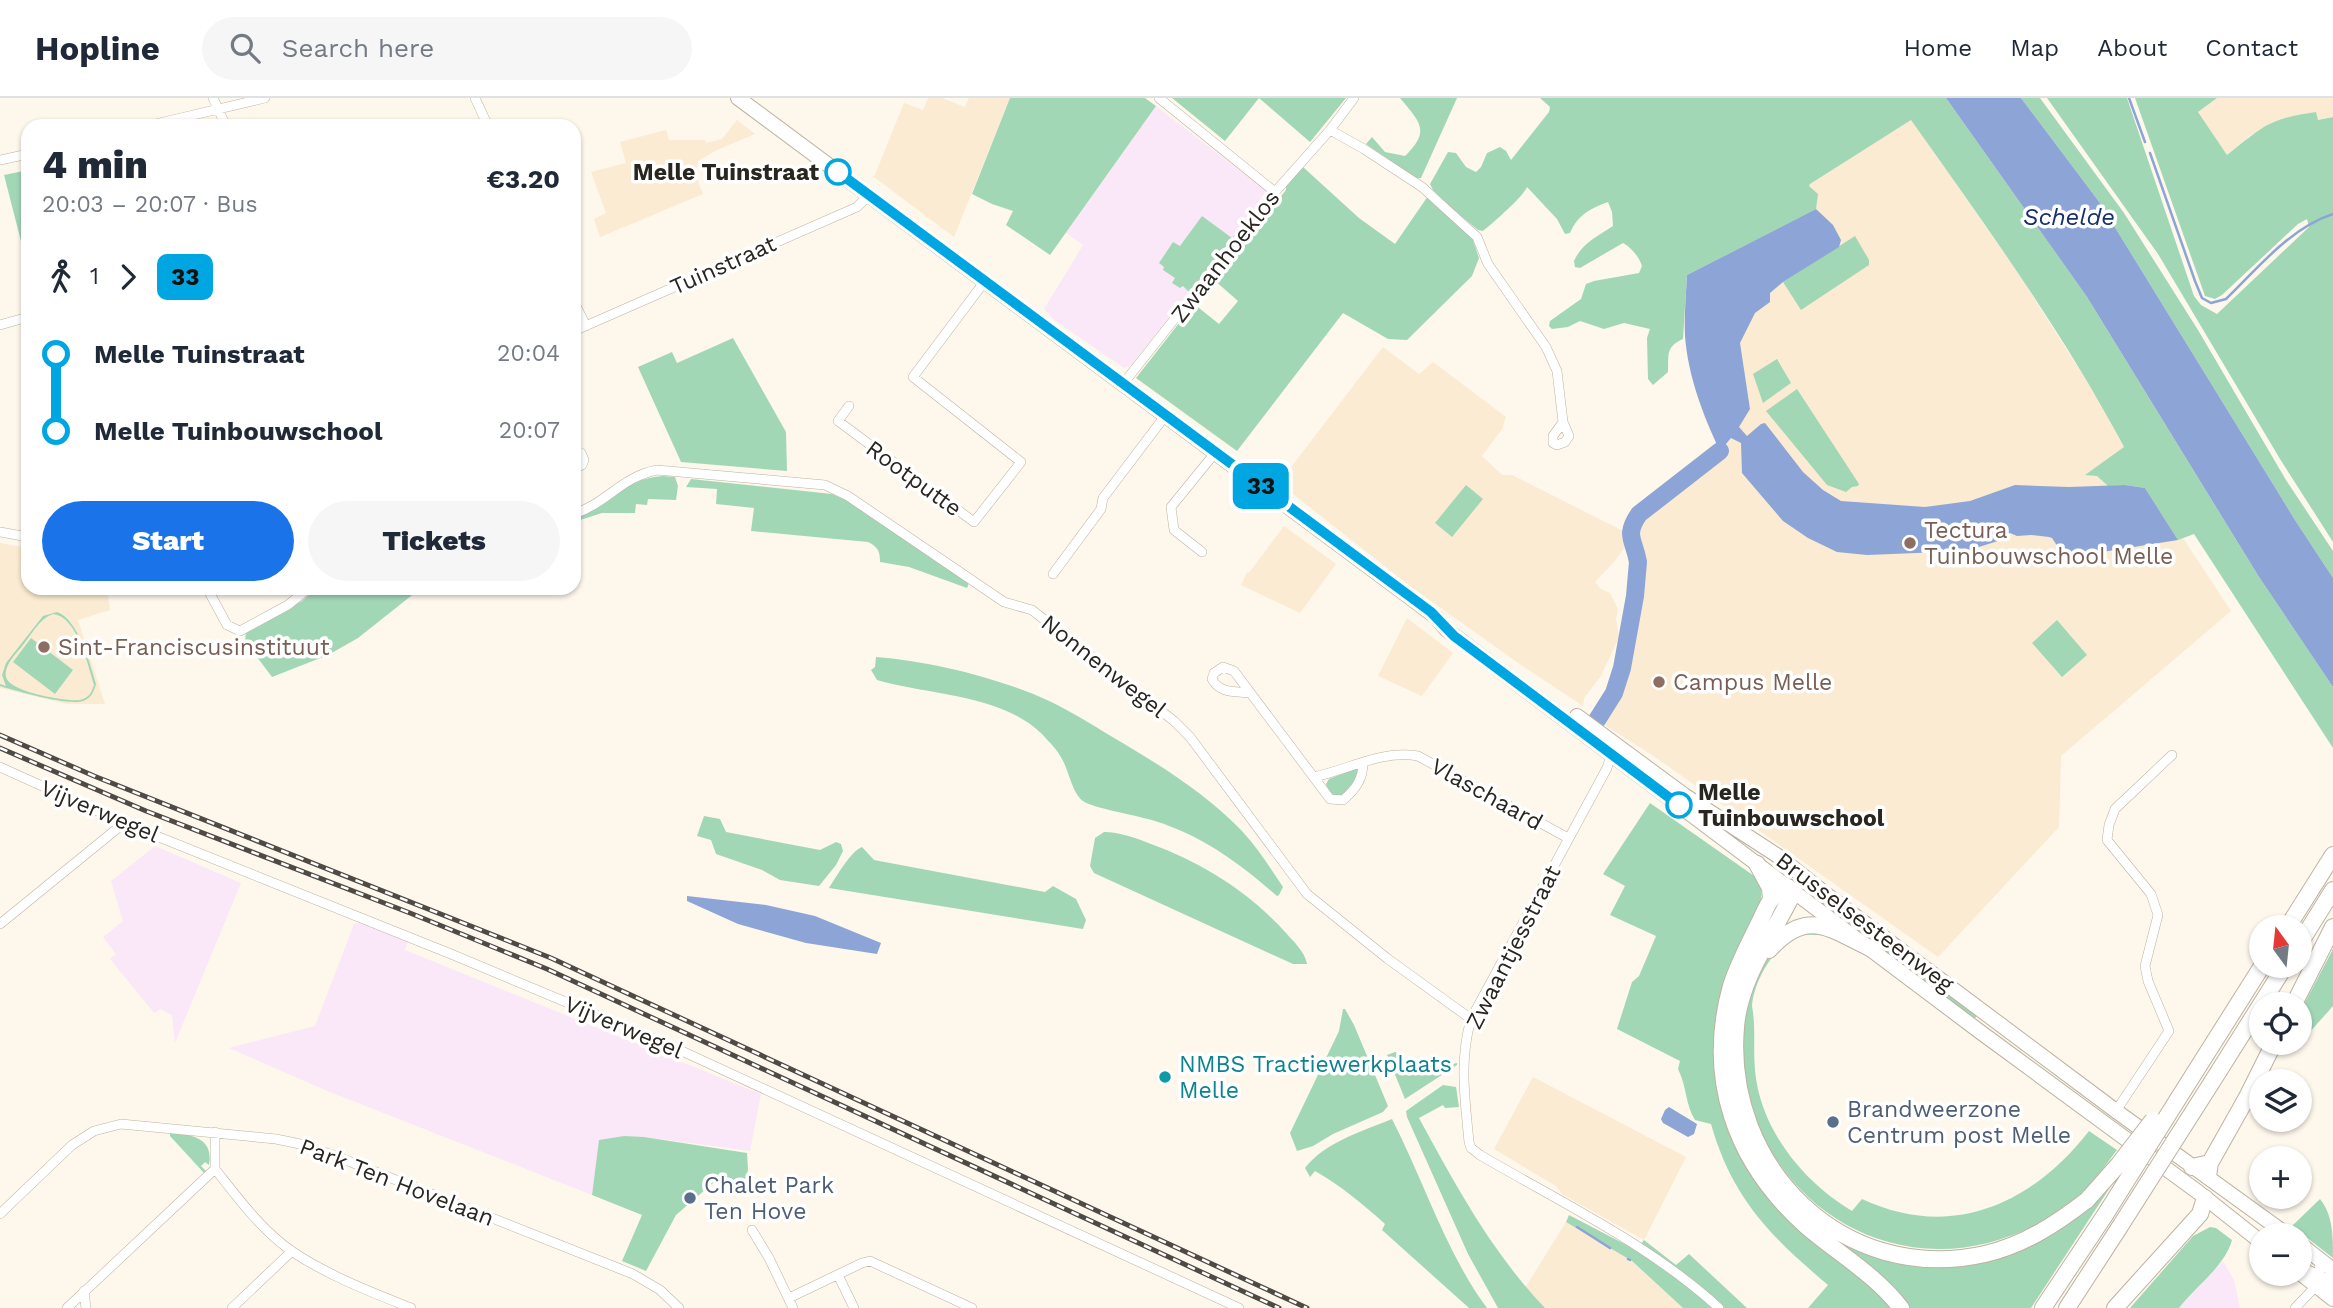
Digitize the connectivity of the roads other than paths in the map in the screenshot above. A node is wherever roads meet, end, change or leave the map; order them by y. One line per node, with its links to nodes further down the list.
1 (213, 98): 7 (street)
2 (265, 98): 7 (street)
3 (475, 98): 10 (street)
4 (738, 98): 15 (main road, Brusselsesteenweg)
5 (1159, 98): 14 (street)
6 (1354, 98): 11 (street, Zwaanhoeklos)
7 (218, 109): 8 (street); 9 (street)
8 (176, 119)
9 (223, 119)
10 (485, 119)
11 (1330, 130): 14 (street, Zwaanhoeklos); 25 (street)
12 (21, 156): 13 (street)
13 (0, 160)
14 (1275, 192): 22 (street, Zwaanhoeklos)
15 (869, 195): 16 (main road, Brusselsesteenweg); 20 (street, Tuinstraat)
16 (985, 281): 22 (main road, Brusselsesteenweg); 23 (street, Rootputte)
17 (581, 316): 20 (street)
18 (21, 319): 19 (street)
19 (0, 325)
20 (586, 326): 21 (street, Tuinstraat)
21 (581, 328)
22 (1123, 384): 24 (main road, Brusselsesteenweg)
23 (849, 406)
24 (1165, 416): 26 (main road, Brusselsesteenweg); 31 (street)
25 (1563, 422)
26 (1215, 453): 30 (street); 34 (main road, Brusselsesteenweg)
27 (581, 511): 62 (street, Nonnenwegel)
28 (0, 532): 29 (street)
29 (21, 536)
30 (1202, 552)
31 (1053, 574)
32 (211, 595): 33 (street)
33 (300, 595)
34 (1436, 617): 36 (main road, Brusselsesteenweg); 37 (main road, Brusselsesteenweg)
35 (1250, 693): 42 (street)
36 (1608, 739): 37 (street); 38 (main road, Brusselsesteenweg)
37 (1613, 755): 38 (street); 44 (street, Zwaantjesstraat); 47 (main road, Brusselsesteenweg)
38 (1629, 755): 46 (main road, Brusselsesteenweg)
39 (2172, 755): 67 (street)
40 (1363, 762): 42 (street, Vlaschaard); 42 (street); 44 (street, Vlaschaard)
41 (0, 767): 43 (street, Vijverwegel)
42 (1314, 777)
43 (124, 823): 53 (street); 95 (street, Vijverwegel)
44 (1568, 838): 62 (street, Zwaantjesstraat)
45 (2333, 855): 52 (highway)
46 (1778, 856): 48 (main road); 50 (main road, Brusselsesteenweg)
47 (1757, 864): 48 (main road, Brusselsesteenweg); 51 (highway)
48 (1792, 888): 50 (main road); 51 (highway); 56 (main road, Brusselsesteenweg); 57 (highway)
49 (2333, 890): 54 (highway)
50 (1827, 895): 61 (main road, Brusselsesteenweg)
51 (1772, 899): 97 (highway)
52 (2295, 915)
53 (0, 924)
54 (2312, 924)
55 (2333, 927): 60 (highway)
56 (1872, 949): 57 (highway); 63 (main road, Brusselsesteenweg)
57 (1755, 964): 65 (highway, bridge)
58 (2254, 978): 65 (highway)
59 (2277, 978): 99 (highway, bridge)
60 (2300, 992)
61 (1990, 1016): 63 (street); 67 (main road, Brusselsesteenweg)
62 (1471, 1019): 96 (street, Zwaantjesstraat)
63 (1979, 1031): 66 (main road, Brusselsesteenweg)
64 (2268, 1055): 71 (highway)
65 (2178, 1093): 98 (highway, bridge)
66 (2067, 1094): 69 (main road); 72 (main road, Brusselsesteenweg)
67 (2116, 1111): 69 (main road, Brusselsesteenweg)
68 (215, 1132): 70 (street); 73 (street, Park Ten Hovelaan); 91 (street, Park Ten Hovelaan)
69 (2192, 1167): 71 (highway)
70 (215, 1169): 77 (street); 83 (street)
71 (2209, 1169): 72 (main road); 74 (main road)
72 (2205, 1198): 76 (main road, Brusselsesteenweg); 100 (highway)
73 (0, 1214)
74 (2273, 1223)
75 (752, 1230): 85 (street)
76 (2249, 1232)
77 (292, 1251): 89 (street); 90 (street)
78 (2312, 1253): 79 (main road)
79 (2320, 1259): 80 (main road); 82 (street)
80 (2333, 1269)
81 (838, 1275): 85 (street); 93 (street); 94 (street)
82 (2323, 1284): 84 (main road); 86 (main road); 101 (street)
83 (84, 1291): 87 (street); 88 (street)
84 (2333, 1291)
85 (789, 1298): 92 (street)
86 (2333, 1299)
87 (67, 1308)
88 (86, 1308)
89 (232, 1308)
90 (411, 1308)
91 (679, 1308)
92 (793, 1308)
93 (854, 1308)
94 (972, 1308)
95 (1239, 1308)
96 (1719, 1308)
97 (1901, 1308)
98 (2043, 1308)
99 (2067, 1308)
100 (2115, 1308)
101 (2295, 1308)

